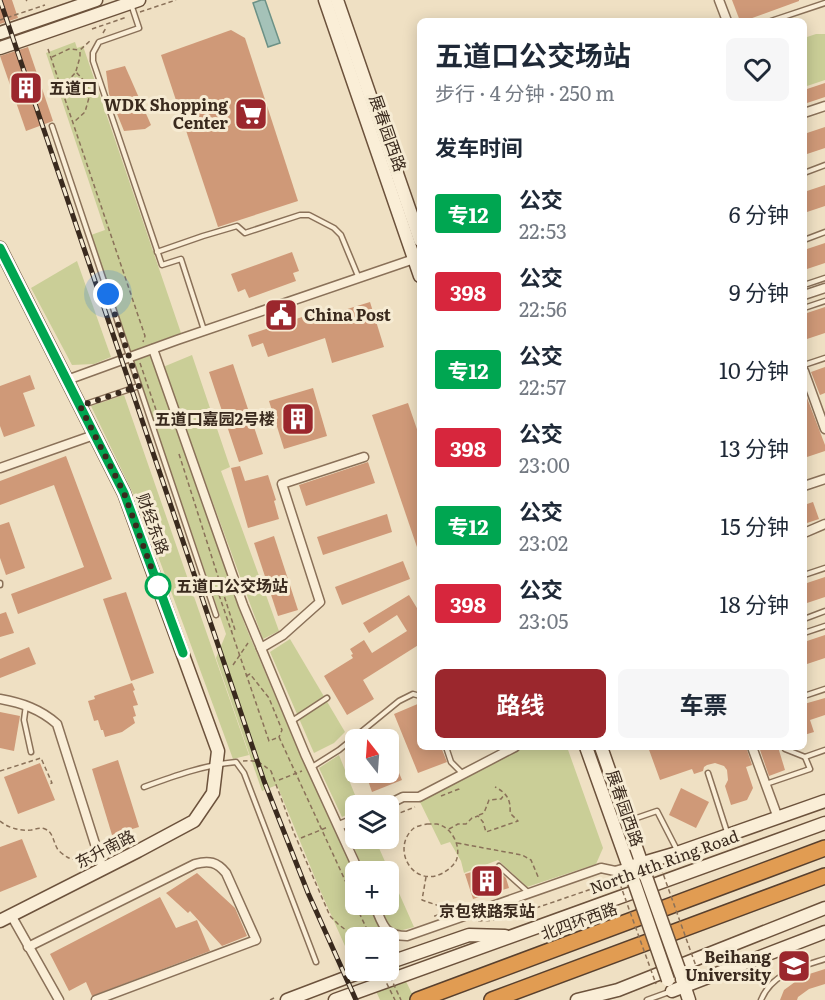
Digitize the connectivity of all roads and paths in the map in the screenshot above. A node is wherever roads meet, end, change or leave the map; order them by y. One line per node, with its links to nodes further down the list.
1 (96, 0): 13 (street)
2 (176, 0): 8 (path)
3 (325, 0): 30 (street, 展春园西路)
4 (337, 0): 25 (street, 展春园西路)
5 (719, 0): 9 (street)
6 (51, 3): 11 (path)
7 (825, 3): 10 (lane)
8 (135, 6): 12 (path); 14 (street); 29 (lane)
9 (726, 18)
10 (780, 18)
11 (0, 20)
12 (93, 28)
13 (0, 33)
14 (0, 48)
15 (48, 48): 17 (path)
16 (80, 50): 17 (path)
17 (51, 58): 18 (path)
18 (60, 86): 21 (path); 21 (path)
19 (825, 106): 20 (street)
20 (807, 112)
21 (73, 123): 41 (path)
22 (52, 126): 41 (lane)
23 (825, 165): 24 (lane)
24 (807, 172)
25 (417, 230)
26 (825, 232): 27 (lane)
27 (807, 239)
28 (0, 248): 44 (street, 财经东路)
29 (157, 252): 32 (lane); 39 (lane)
30 (414, 259): 31 (street, 展春园西路); 32 (street)
31 (417, 268)
32 (359, 277): 39 (street)
33 (825, 278): 34 (lane)
34 (807, 284)
35 (825, 288): 36 (street)
36 (807, 294)
37 (825, 301): 38 (lane)
38 (807, 307)
39 (204, 330): 40 (street)
40 (153, 349): 41 (street); 64 (street)
41 (133, 356): 44 (street); 46 (lane); 48 (path)
42 (825, 358): 43 (lane)
43 (807, 364)
44 (67, 380): 47 (street, 财经东路)
45 (807, 381): 49 (street)
46 (139, 386): 47 (lane); 61 (lane)
47 (80, 406): 50 (street, 财经东路)
48 (172, 425)
49 (824, 426)
50 (94, 435): 53 (street); 88 (street, 财经东路)
51 (179, 447): 67 (path)
52 (363, 457): 66 (street)
53 (0, 468)
54 (825, 479): 55 (street)
55 (807, 485)
56 (825, 524): 57 (street)
57 (807, 532)
58 (825, 568): 59 (lane)
59 (807, 574)
60 (825, 611): 62 (lane)
61 (216, 615)
62 (807, 618)
63 (825, 626): 65 (lane)
64 (255, 632): 66 (street); 67 (path)
65 (807, 632)
66 (261, 648): 76 (street)
67 (240, 656): 68 (path); 69 (path)
68 (233, 665)
69 (246, 676): 77 (path); 77 (path)
70 (825, 689): 72 (lane)
71 (417, 695): 89 (lane)
72 (807, 695)
73 (327, 698): 76 (lane)
74 (0, 699): 75 (street)
75 (26, 705): 85 (lane); 121 (street)
76 (292, 721): 89 (street)
77 (279, 737): 91 (path)
78 (447, 750): 93 (lane)
79 (509, 750): 93 (street)
80 (587, 750): 123 (street, 展春园西路)
81 (602, 750): 106 (street, 展春园西路)
82 (753, 750): 96 (street)
83 (788, 750): 86 (lane)
84 (825, 750): 86 (lane)
85 (31, 752)
86 (805, 757): 96 (lane)
87 (236, 762): 88 (lane); 136 (path); 142 (lane)
88 (217, 764): 97 (lane); 99 (street, 财经东路)
89 (311, 767): 91 (path); 109 (street)
90 (0, 771): 95 (path)
91 (295, 773): 94 (path); 110 (path)
92 (708, 773): 112 (lane)
93 (463, 774): 101 (street)
94 (279, 780)
95 (49, 784)
96 (765, 784): 104 (street)
97 (144, 787)
98 (495, 787): 100 (path)
99 (213, 793): 121 (street, 东升南路)
100 (505, 794): 103 (path); 103 (path)
101 (399, 799)
102 (825, 801): 104 (street)
103 (478, 816): 111 (path)
104 (778, 818): 112 (street)
105 (0, 821): 117 (path)
106 (628, 821): 116 (lane); 122 (street, 展春园西路)
107 (345, 823): 109 (street)
108 (825, 823): 138 (street, North 4th Ring Road)
109 (338, 825): 110 (path); 118 (street)
110 (321, 830): 113 (path); 127 (path)
111 (448, 830): 114 (path); 125 (path)
112 (728, 835): 116 (street)
113 (301, 838)
114 (457, 843): 125 (path); 126 (path)
115 (825, 848): 154 (highway, 北四环西路)
116 (677, 853): 122 (street)
117 (85, 861)
118 (354, 861)
119 (499, 866): 130 (lane)
120 (661, 868): 143 (path, bridge)
121 (103, 869): 134 (street, 东升南路)
122 (644, 869): 123 (street); 147 (street, 展春园西路, bridge)
123 (631, 873): 130 (street); 147 (street, 展春园西路, bridge)
124 (825, 876): 155 (highway)
125 (426, 877): 133 (path)
126 (539, 879)
127 (345, 881)
128 (606, 884): 135 (path)
129 (620, 884): 147 (path, bridge)
130 (530, 893): 132 (street)
131 (825, 908): 156 (street)
132 (379, 915)
133 (432, 917)
134 (5, 918): 139 (street)
135 (470, 922)
136 (345, 929)
137 (825, 932): 147 (street)
138 (515, 936): 140 (street); 151 (street)
139 (28, 946): 148 (street); 149 (street)
140 (399, 959)
141 (825, 959): 159 (lane)
142 (316, 962)
143 (697, 969)
144 (345, 978): 150 (street)
145 (386, 981): 152 (path, bridge)
146 (392, 981): 153 (path, bridge)
147 (673, 986): 157 (lane); 158 (street)
148 (59, 1000)
149 (96, 1000)
150 (287, 1000)
151 (335, 1000)
152 (395, 1000)
153 (401, 1000)
154 (418, 1000)
155 (492, 1000)
156 (577, 1000)
157 (647, 1000)
158 (689, 1000)
159 (761, 1000)

